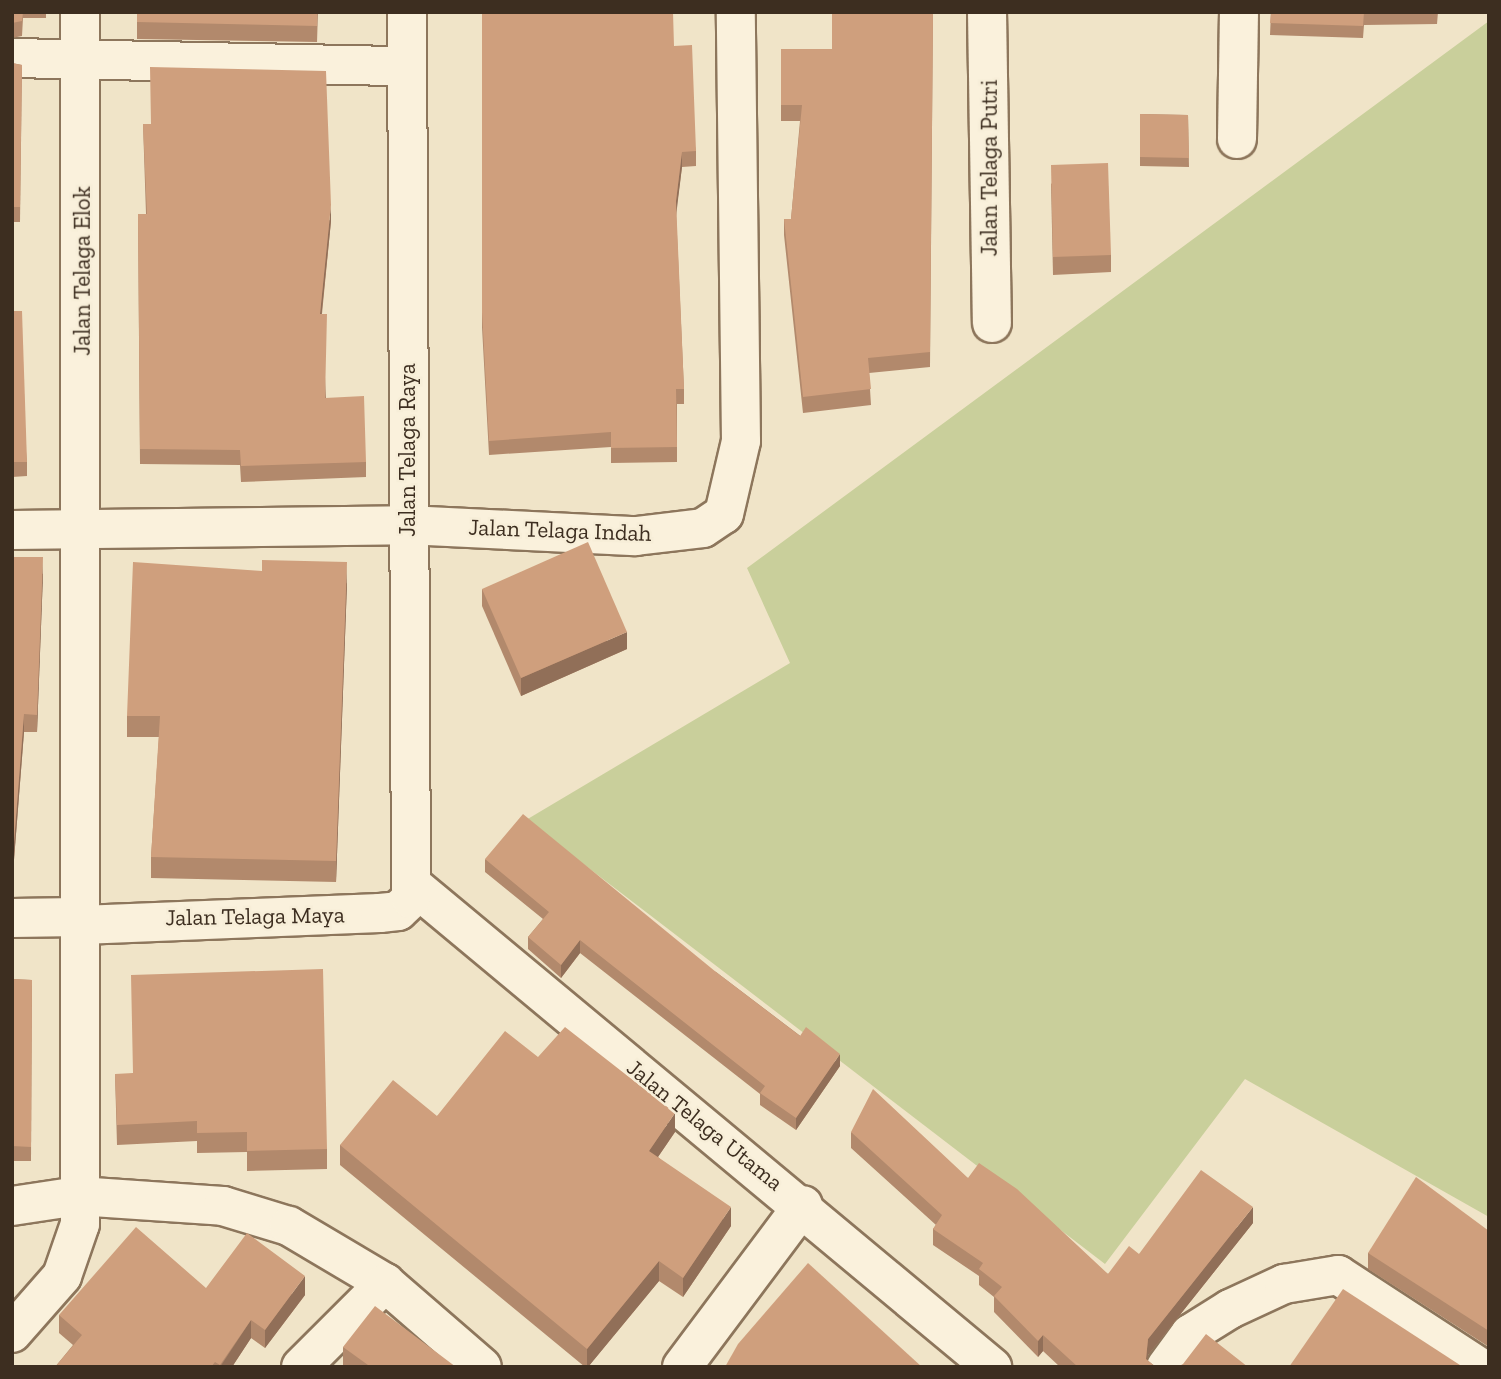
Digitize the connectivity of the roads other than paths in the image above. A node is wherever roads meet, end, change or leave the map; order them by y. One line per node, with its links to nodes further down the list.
1 (80, 12): 7 (street, Jalan Telaga Elok)
2 (407, 12): 8 (street, Jalan Telaga Raya)
3 (736, 12): 11 (street, Jalan Telaga Indah)
4 (988, 12): 10 (street, Jalan Telaga Putri)
5 (1239, 12): 9 (street)
6 (12, 58): 7 (street)
7 (81, 59): 8 (street); 12 (street, Jalan Telaga Elok)
8 (406, 66): 11 (street, Jalan Telaga Raya)
9 (1237, 139)
10 (992, 323)
11 (407, 525): 12 (street, Jalan Telaga Indah); 14 (street, Jalan Telaga Raya)
12 (84, 529): 13 (street, Jalan Telaga Indah); 16 (street, Jalan Telaga Elok)
13 (12, 530)
14 (415, 887): 16 (street, Jalan Telaga Maya); 18 (street, Jalan Telaga Utama)
15 (12, 918): 16 (street, Jalan Telaga Maya)
16 (80, 921): 17 (street, Jalan Telaga Elok)
17 (78, 1196): 19 (street); 20 (street); 21 (street, Jalan Telaga Elok)
18 (803, 1205): 24 (street); 25 (street, Jalan Telaga Utama)
19 (12, 1206)
20 (384, 1283): 22 (street); 23 (street)
21 (12, 1333)
22 (301, 1367)
23 (482, 1367)
24 (682, 1367)
25 (992, 1367)
26 (1166, 1367): 27 (street)
27 (1479, 1367)

